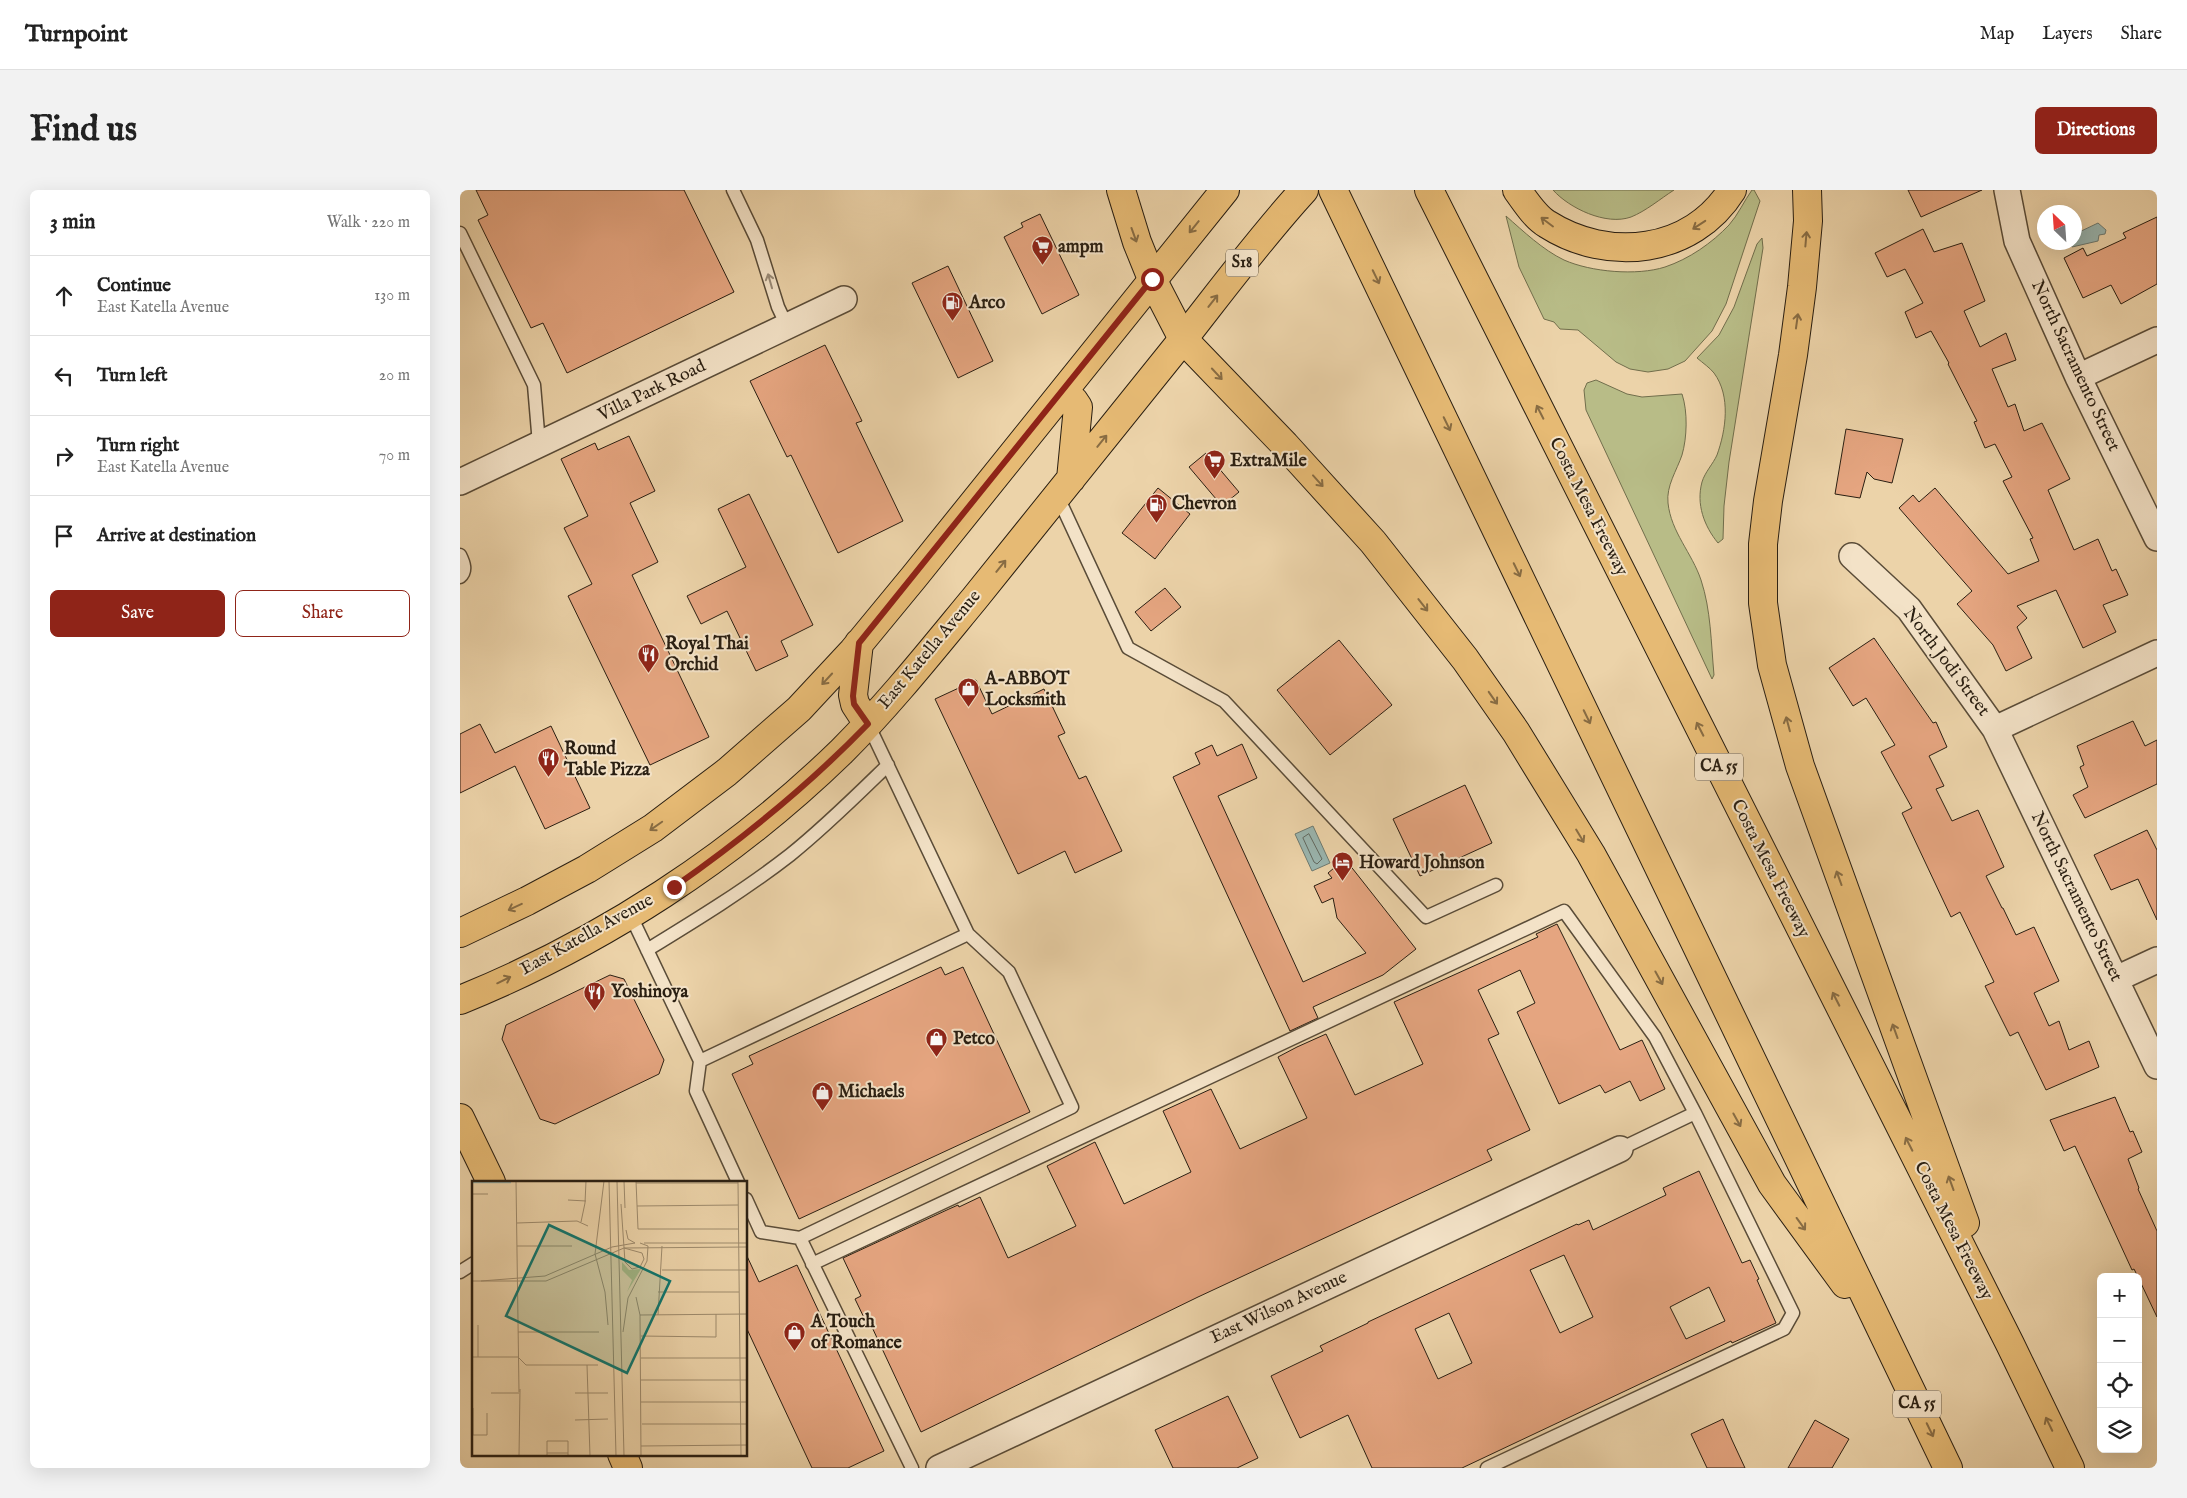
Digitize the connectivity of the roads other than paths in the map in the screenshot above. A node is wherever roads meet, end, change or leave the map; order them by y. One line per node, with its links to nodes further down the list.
1 (734, 190): 14 (lane, one-way to 1)
2 (1121, 190): 12 (main road, one-way to 12)
3 (1225, 190): 12 (main road, one-way to 12)
4 (1304, 190): 15 (main road, East Katella Avenue / S18, one-way to 4)
5 (1333, 190): 51 (main road, CA 55, one-way to 51)
6 (1429, 190): 52 (main road, Costa Mesa Freeway / CA 55, one-way to 6)
7 (1517, 190): 8 (main road, one-way to 7)
8 (1732, 190)
9 (1808, 190): 52 (main road, one-way to 9)
10 (2007, 190): 17 (street, North Sacramento Street)
11 (460, 234): 19 (lane)
12 (1152, 279): 15 (main road); 18 (main road)
13 (844, 300): 14 (street, Villa Park Road)
14 (787, 326): 19 (street, Villa Park Road)
15 (1183, 339): 21 (main road, East Katella Avenue, one-way to 15); 51 (main road, one-way to 51)
16 (2157, 340): 17 (street)
17 (2078, 378): 22 (street, North Sacramento Street)
18 (1064, 391): 21 (main road); 26 (main road)
19 (539, 444): 20 (street, Villa Park Road)
20 (460, 482)
21 (1064, 487): 28 (main road, East Katella Avenue, one-way to 21); 31 (lane)
22 (2157, 538)
23 (460, 556): 25 (lane)
24 (1852, 556): 29 (street, North Jodi Street)
25 (460, 577)
26 (859, 643): 28 (main road); 33 (main road, one-way to 33)
27 (2157, 653): 29 (street)
28 (868, 724): 30 (lane); 32 (main road, East Katella Avenue)
29 (1995, 729): 37 (street, North Sacramento Street)
30 (888, 765): 34 (lane); 35 (lane)
31 (1496, 885)
32 (630, 914): 35 (lane); 38 (main road, East Katella Avenue, one-way to 32)
33 (460, 933)
34 (968, 934): 39 (lane); 47 (lane)
35 (647, 950): 39 (lane)
36 (2157, 960): 37 (street)
37 (2116, 979): 40 (street, North Sacramento Street)
38 (460, 1000)
39 (700, 1061): 45 (lane)
40 (2157, 1066)
41 (1694, 1114): 43 (lane); 49 (lane); 57 (lane)
42 (460, 1118): 44 (main road)
43 (1620, 1149): 56 (street, East Wilson Avenue)
44 (491, 1181)
45 (738, 1181)
46 (748, 1203): 47 (lane)
47 (800, 1238): 49 (lane)
48 (472, 1264): 50 (lane)
49 (812, 1264): 55 (lane)
50 (460, 1272)
51 (1885, 1340): 58 (main road, CA 55, one-way to 58)
52 (2010, 1344): 59 (main road, Costa Mesa Freeway / CA 55, one-way to 52)
53 (623, 1456): 54 (main road)
54 (628, 1468)
55 (912, 1468)
56 (939, 1468)
57 (1486, 1468)
58 (1948, 1468)
59 (2070, 1468)

